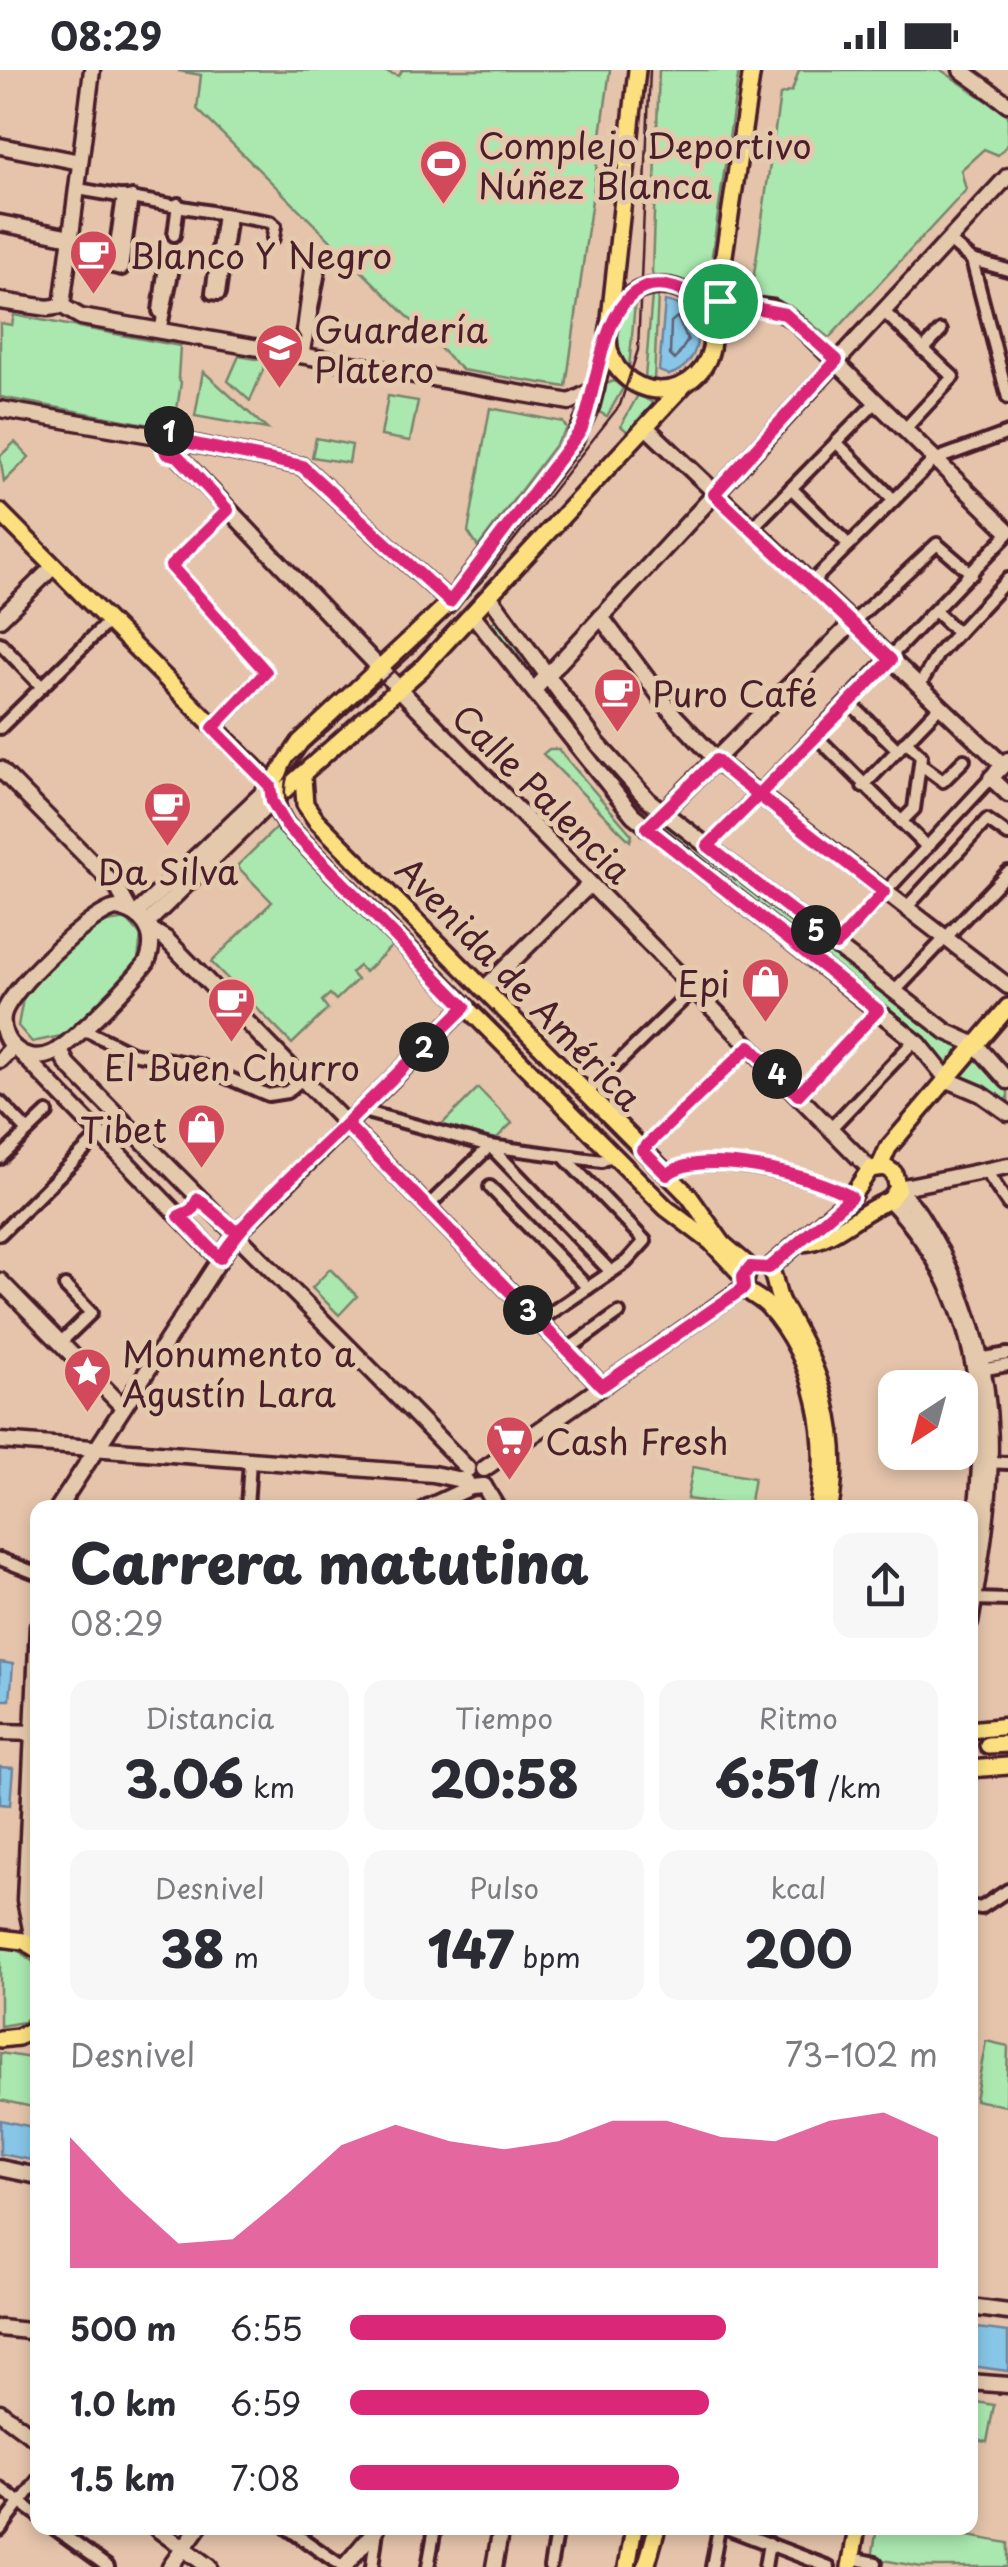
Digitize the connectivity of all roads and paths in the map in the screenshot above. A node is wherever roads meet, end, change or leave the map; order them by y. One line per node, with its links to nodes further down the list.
1 (92, 70): 7 (main road)
2 (637, 70): 26 (main road)
3 (752, 70): 21 (main road)
4 (961, 70): 5 (main road)
5 (1008, 104)
6 (0, 146): 7 (main road)
7 (80, 162): 9 (main road)
8 (1008, 176): 17 (main road)
9 (78, 189): 10 (street); 15 (main road)
10 (127, 196): 10 (street); 11 (street)
11 (178, 204): 12 (street); 14 (street)
12 (226, 215): 12 (street); 16 (street)
13 (0, 223): 15 (main road)
14 (174, 235)
15 (71, 237): 22 (main road)
16 (274, 238)
17 (948, 240): 18 (street); 23 (main road)
18 (972, 260): 19 (street); 31 (street)
19 (1008, 270)
20 (0, 300): 22 (main road)
21 (720, 301): 27 (main road); 33 (main road)
22 (62, 306): 24 (main road)
23 (882, 311): 30 (street); 33 (main road)
24 (161, 323): 24 (street); 32 (main road)
25 (942, 331): 30 (street)
26 (609, 332): 27 (main road); 34 (main road); 35 (main road)
27 (712, 332): 34 (main road)
28 (306, 335): 28 (street); 32 (street)
29 (1008, 343): 31 (street)
30 (924, 350): 40 (street)
31 (998, 353): 36 (street)
32 (303, 356): 35 (main road)
33 (837, 360): 37 (main road); 48 (main road)
34 (685, 384): 39 (main road)
35 (596, 389): 60 (main road)
36 (1008, 398)
37 (877, 401): 40 (main road); 43 (street)
38 (0, 409): 42 (main road)
39 (647, 428): 48 (main road); 59 (main road)
40 (904, 430): 46 (main road)
41 (1008, 433): 46 (street)
42 (163, 438): 44 (main road); 45 (main road, Calle Palencia)
43 (836, 442): 47 (street); 49 (street)
44 (190, 443): 45 (main road); 60 (main road)
45 (178, 456): 50 (main road, Calle Palencia)
46 (934, 460): 49 (street); 53 (main road)
47 (792, 488): 52 (street); 54 (street)
48 (714, 494): 52 (main road); 63 (main road)
49 (894, 500): 54 (street)
50 (228, 510): 70 (main road, Calle Palencia); 79 (street)
51 (0, 512): 55 (main road, Avenida de América)
52 (751, 529): 58 (main road)
53 (1008, 532): 56 (street)
54 (849, 545): 58 (street)
55 (54, 566): 64 (main road); 65 (main road, Avenida de América)
56 (972, 574): 61 (street); 66 (street)
57 (1008, 580): 67 (street)
58 (809, 585): 66 (main road)
59 (490, 597): 62 (main road); 71 (main road)
60 (450, 602): 70 (main road)
61 (936, 612): 67 (street); 69 (street)
62 (473, 615): 74 (main road); 75 (main road)
63 (601, 617): 71 (main road); 82 (main road)
64 (0, 619)
65 (108, 622): 73 (street); 79 (main road, Avenida de América)
66 (852, 624): 69 (main road); 82 (main road)
67 (958, 633): 72 (street)
68 (0, 643): 73 (street)
69 (891, 660): 72 (main road); 80 (street)
70 (381, 670): 74 (main road, Calle Palencia); 92 (main road)
71 (547, 676): 75 (main road); 93 (main road)
72 (918, 686): 76 (main road)
73 (42, 687): 78 (street)
74 (399, 689): 87 (main road); 103 (main road, Calle Palencia)
75 (534, 690): 96 (main road)
76 (940, 706): 81 (street); 84 (main road)
77 (855, 708): 81 (street)
78 (0, 728)
79 (213, 728): 92 (main road, Avenida de América)
80 (816, 736): 89 (street); 91 (street)
81 (902, 745): 85 (street); 89 (street)
82 (716, 760): 91 (main road); 93 (main road)
83 (964, 760): 85 (street)
84 (1006, 763): 88 (main road)
85 (920, 764): 95 (street)
86 (0, 769): 106 (main road)
87 (303, 778): 92 (main road); 94 (main road, Avenida de América)
88 (991, 778): 90 (main road); 100 (street)
89 (864, 786): 95 (street)
90 (1008, 794)
91 (759, 795): 99 (street); 104 (main road)
92 (276, 799): 94 (main road); 106 (main road); 106 (main road); 114 (main road, Avenida de América)
93 (662, 811): 96 (main road); 99 (main road)
94 (316, 820): 110 (main road, Avenida de América)
95 (901, 822): 100 (street)
96 (647, 828): 116 (main road)
97 (1008, 836): 101 (street)
98 (941, 839): 101 (street)
99 (708, 846): 108 (main road)
100 (927, 847): 104 (street)
101 (957, 853): 105 (street)
102 (1008, 872): 107 (street)
103 (590, 884): 110 (main road); 111 (main road, Calle Palencia)
104 (884, 892): 105 (main road); 108 (street)
105 (906, 908): 107 (main road)
106 (140, 919): 113 (main road); 117 (main road); 124 (main road)
107 (946, 938): 109 (main road); 112 (street)
108 (836, 945): 112 (main road)
109 (1008, 986)
110 (484, 989): 114 (main road); 127 (main road, Avenida de América)
111 (694, 989): 121 (main road, Calle Palencia); 127 (street)
112 (895, 991): 120 (main road)
113 (7, 994): 119 (main road)
114 (465, 1007): 130 (main road); 139 (main road, Avenida de América)
115 (1008, 1007): 120 (main road)
116 (878, 1010): 118 (main road); 128 (street)
117 (81, 1028): 122 (main road); 124 (street)
118 (915, 1040): 125 (main road); 134 (street)
119 (10, 1043): 122 (main road); 123 (main road); 136 (main road)
120 (976, 1044): 125 (main road); 126 (main road)
121 (750, 1046): 128 (main road, Calle Palencia); 138 (street)
122 (59, 1049): 149 (main road)
123 (0, 1060)
124 (302, 1079): 133 (main road)
125 (948, 1080): 132 (main road); 143 (main road)
126 (1008, 1081)
127 (586, 1094): 138 (main road, Avenida de América)
128 (798, 1095): 134 (main road, Calle Palencia)
129 (0, 1102): 135 (street)
130 (364, 1106): 133 (main road); 137 (street)
131 (46, 1113): 135 (street)
132 (1008, 1113)
133 (346, 1124): 151 (main road); 154 (main road)
134 (830, 1128): 143 (main road, Calle Palencia)
135 (28, 1131): 140 (street)
136 (100, 1135): 152 (main road); 155 (street)
137 (487, 1148): 141 (street); 151 (street); 160 (street)
138 (642, 1150): 145 (main road, Avenida de América)
139 (612, 1154): 141 (street); 162 (main road, Avenida de América)
140 (0, 1157)
141 (565, 1157): 160 (street)
142 (1008, 1166): 144 (main road)
143 (875, 1167): 147 (main road); 148 (main road)
144 (986, 1171): 148 (main road); 150 (street)
145 (667, 1175): 147 (street); 162 (main road, Avenida de América)
146 (490, 1188): 165 (street)
147 (856, 1192): 148 (main road); 157 (main road)
148 (891, 1195): 157 (main road); 171 (main road); 179 (main road)
149 (198, 1199): 152 (main road); 153 (main road)
150 (1008, 1204)
151 (427, 1207): 167 (main road)
152 (179, 1216): 156 (main road)
153 (220, 1222): 154 (main road); 156 (main road)
154 (237, 1233): 158 (main road); 180 (main road)
155 (0, 1234)
156 (200, 1240): 158 (main road)
157 (802, 1243): 159 (main road)
158 (220, 1258): 174 (main road)
159 (769, 1268): 162 (main road); 164 (main road)
160 (612, 1272): 165 (street)
161 (0, 1281): 168 (main road)
162 (749, 1282): 164 (main road); 173 (main road); 185 (main road, Avenida de América)
163 (65, 1286): 168 (street)
164 (774, 1286): 186 (main road)
165 (588, 1288): 167 (street)
166 (619, 1313): 169 (street)
167 (539, 1322): 169 (main road)
168 (60, 1343): 174 (main road)
169 (567, 1350): 173 (main road)
170 (1008, 1354): 171 (street)
171 (985, 1363): 172 (street); 179 (main road)
172 (1008, 1366)
173 (602, 1386): 180 (main road)
174 (119, 1413): 176 (main road); 177 (main road)
175 (0, 1440): 176 (main road)
176 (96, 1447): 177 (main road); 181 (main road)
177 (128, 1450): 178 (main road)
178 (250, 1460): 180 (main road); 182 (street)
179 (996, 1463): 187 (main road); 190 (main road)
180 (471, 1479): 183 (main road); 184 (main road)
181 (63, 1500)
182 (248, 1500)
183 (438, 1500)
184 (490, 1500)
185 (819, 1500)
186 (831, 1500)
187 (978, 1528)
188 (0, 1559): 189 (street)
189 (30, 1571)
190 (978, 1574)
191 (978, 1599): 192 (street)
192 (1008, 1600)
193 (1008, 1726): 194 (main road)
194 (978, 1729)
195 (0, 1732): 196 (main road)
196 (30, 1733)
197 (1008, 1740): 198 (main road)
198 (988, 1741)
199 (1008, 1766): 200 (main road)
200 (978, 1768)
201 (30, 1816): 204 (main road)
202 (1008, 1890): 203 (street)
203 (978, 1907)
204 (30, 1922)
205 (0, 1938): 206 (main road)
206 (30, 1947)
207 (30, 2031): 208 (main road)
208 (0, 2038)
209 (0, 2168): 210 (main road)
210 (30, 2174)
211 (978, 2309): 212 (main road)
212 (1008, 2312)
213 (0, 2328): 214 (main road)
214 (30, 2331)
215 (978, 2383): 216 (main road)
216 (1008, 2385)
217 (0, 2412): 218 (main road)
218 (30, 2434)
219 (0, 2488): 221 (street)
220 (30, 2490): 221 (street)
221 (20, 2503): 222 (street); 223 (street)
222 (30, 2510)
223 (0, 2530)
224 (64, 2535): 243 (street)
225 (166, 2535): 240 (main road)
226 (193, 2535): 240 (main road)
227 (297, 2535): 246 (street)
228 (367, 2535): 246 (main road)
229 (376, 2535): 247 (street)
230 (434, 2535): 248 (street)
231 (499, 2535): 249 (main road)
232 (555, 2535): 250 (street)
233 (633, 2535): 251 (main road)
234 (648, 2535): 252 (main road)
235 (655, 2535): 252 (main road)
236 (718, 2535): 253 (street)
237 (745, 2535): 239 (street)
238 (856, 2535): 241 (main road)
239 (769, 2544): 254 (street); 255 (street)
240 (184, 2548): 244 (main road); 245 (main road)
241 (851, 2562): 242 (street)
242 (876, 2563)
243 (108, 2567)
244 (170, 2567)
245 (210, 2567)
246 (343, 2567)
247 (372, 2567)
248 (428, 2567)
249 (494, 2567)
250 (550, 2567)
251 (627, 2567)
252 (644, 2567)
253 (712, 2567)
254 (765, 2567)
255 (829, 2567)

